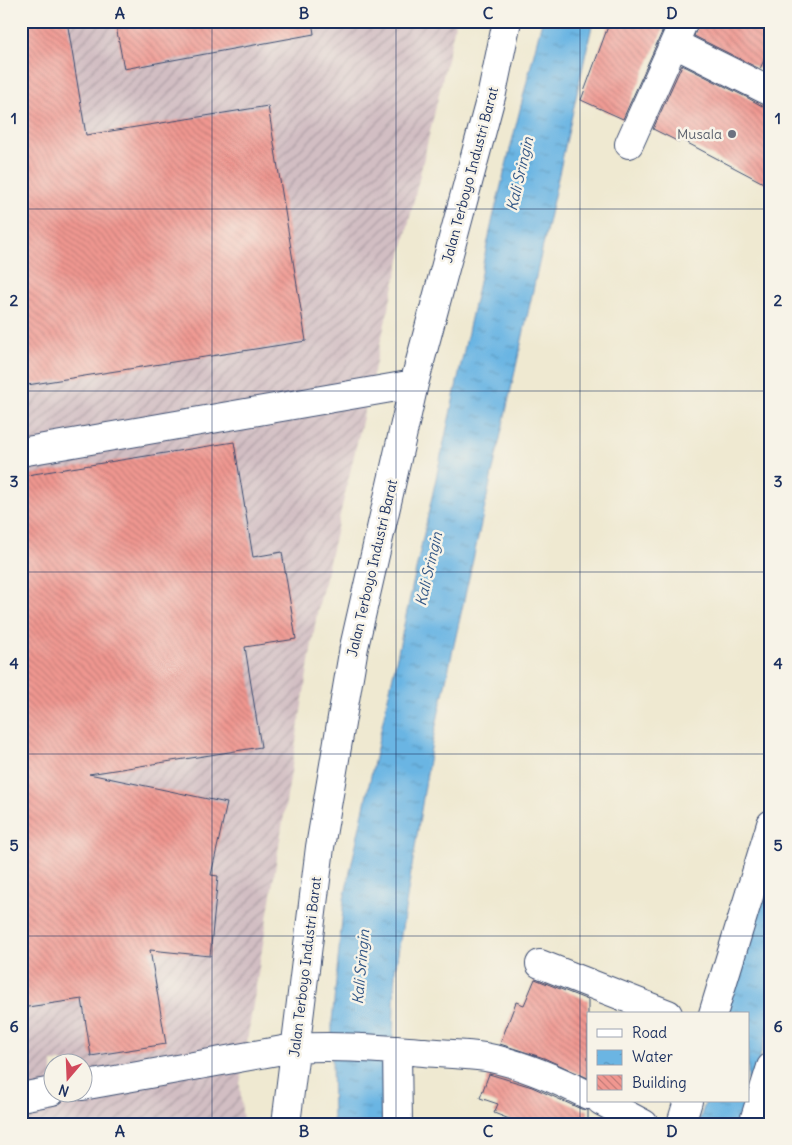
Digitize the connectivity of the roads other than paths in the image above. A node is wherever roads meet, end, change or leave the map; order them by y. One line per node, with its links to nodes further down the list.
1 (507, 21): 5 (street, Jalan Terboyo Industri Barat)
2 (679, 33): 3 (street); 4 (street)
3 (771, 92)
4 (629, 144)
5 (414, 384): 6 (street); 11 (street, Jalan Terboyo Industri Barat)
6 (21, 452)
7 (771, 824): 10 (street)
8 (540, 964): 9 (street)
9 (663, 1012)
10 (714, 1012)
11 (306, 1047): 12 (street); 14 (street); 20 (street, Jalan Terboyo Industri Barat)
12 (393, 1049): 16 (street); 21 (street)
13 (771, 1067): 24 (street)
14 (92, 1084)
15 (42, 1093): 17 (street)
16 (587, 1094)
17 (21, 1097)
18 (603, 1102): 22 (street)
19 (688, 1102): 23 (street)
20 (286, 1124)
21 (398, 1124)
22 (644, 1124)
23 (681, 1124)
24 (753, 1124)

